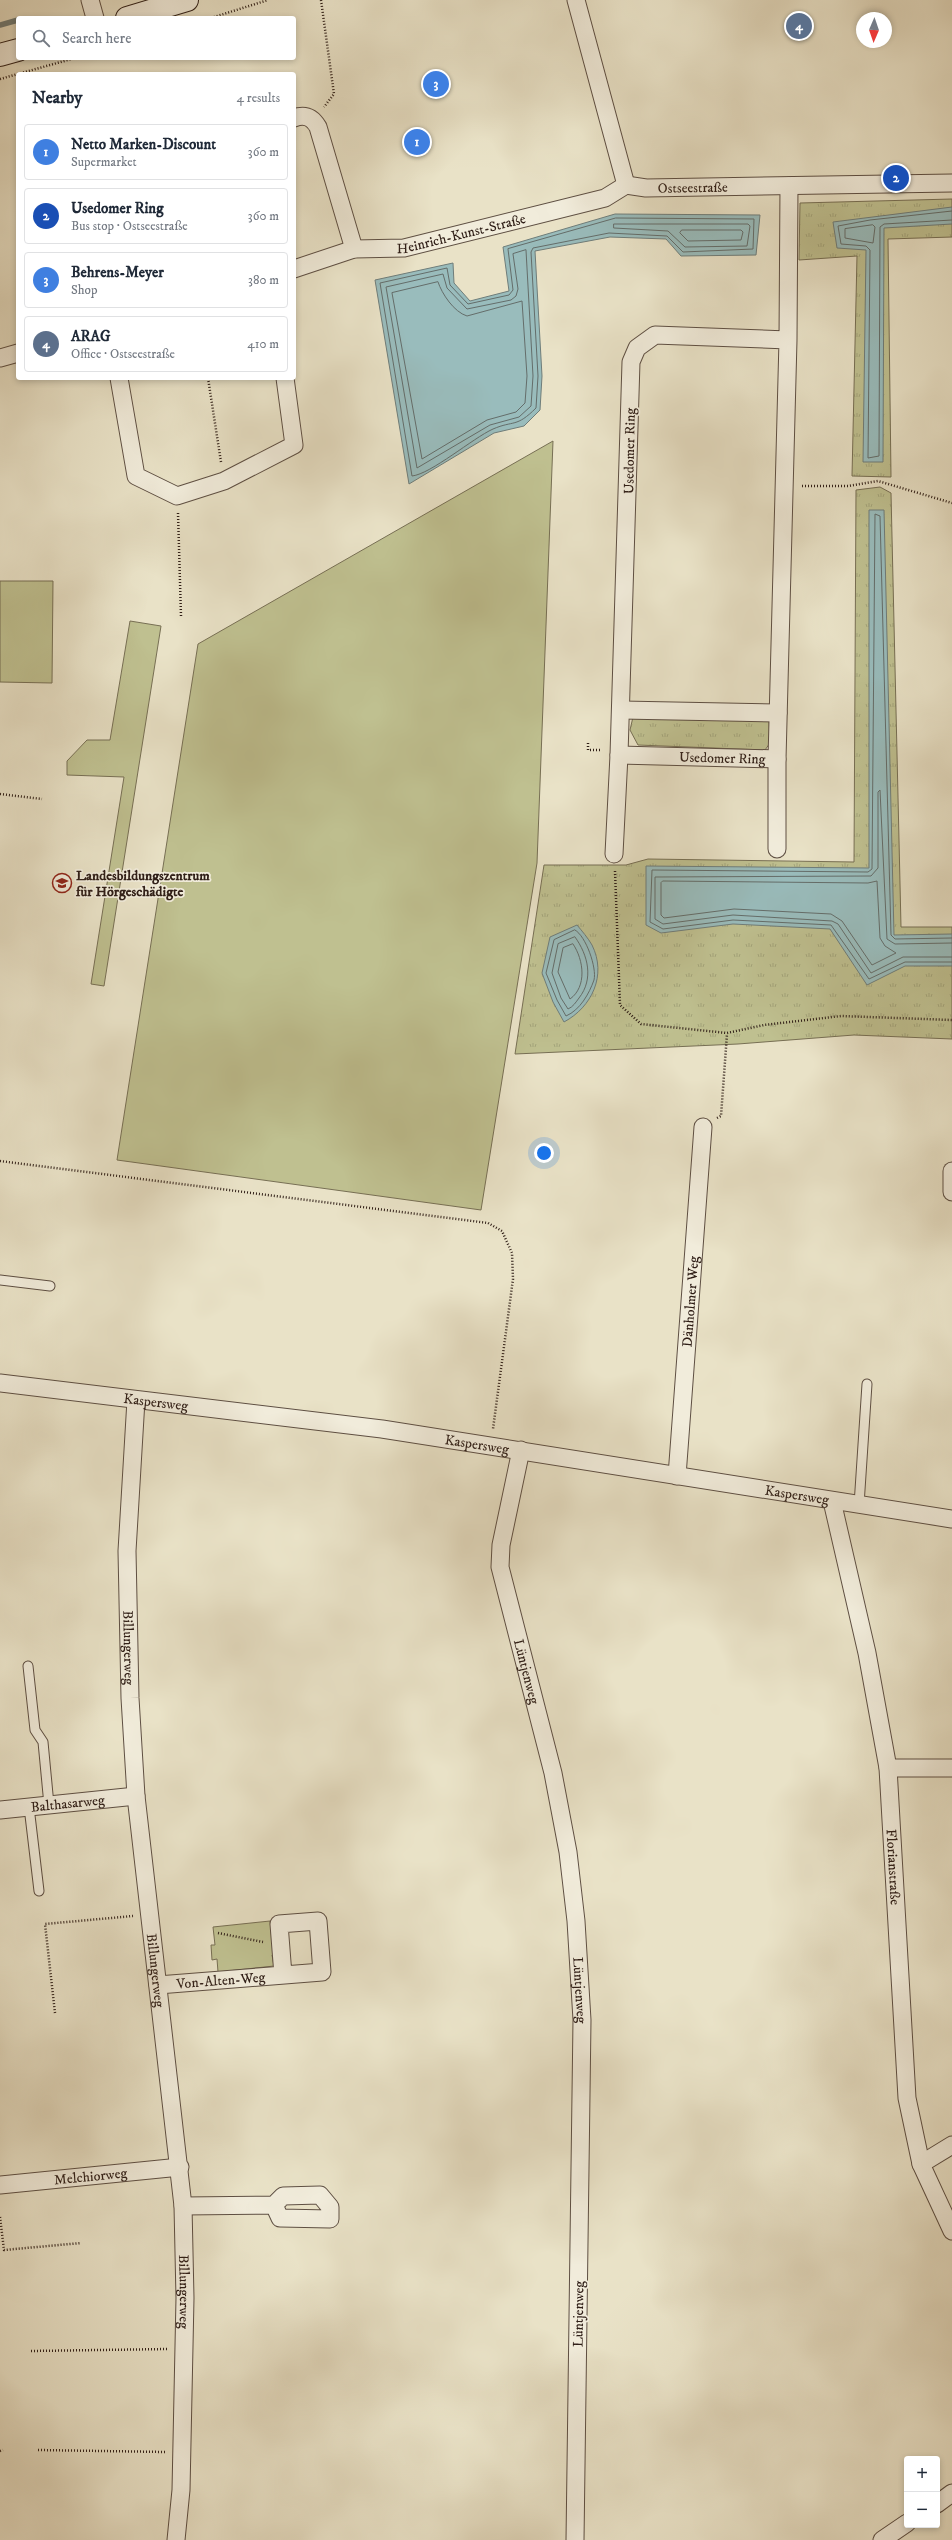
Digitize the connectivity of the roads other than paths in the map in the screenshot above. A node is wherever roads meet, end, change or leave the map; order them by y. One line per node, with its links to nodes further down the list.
1 (90, 0): 4 (street)
2 (187, 0): 5 (main road)
3 (576, 0): 10 (street)
4 (94, 16)
5 (134, 16)
6 (16, 51): 7 (main road)
7 (0, 55)
8 (296, 118): 12 (street)
9 (952, 183): 11 (street, Ostseestraße)
10 (626, 185): 11 (street, Ostseestraße); 12 (street, Heinrich-Kunst-Straße)
11 (789, 186): 14 (street, Usedomer Ring)
12 (354, 249): 13 (street, Heinrich-Kunst-Straße)
13 (296, 269)
14 (788, 340): 19 (street, Usedomer Ring); 20 (street, Usedomer Ring)
15 (16, 354): 16 (street)
16 (0, 358)
17 (119, 380): 18 (street)
18 (285, 380)
19 (622, 710): 20 (street); 21 (street, Usedomer Ring)
20 (778, 713): 22 (street, Usedomer Ring)
21 (619, 755): 22 (street, Usedomer Ring); 24 (street, Usedomer Ring)
22 (777, 759): 23 (street, Usedomer Ring)
23 (777, 849)
24 (614, 854)
25 (703, 1127): 34 (street, Dänholmer Weg)
26 (952, 1171): 27 (street)
27 (952, 1192)
28 (0, 1280): 29 (lane)
29 (50, 1286)
30 (0, 1383): 32 (street, Kaspersweg)
31 (867, 1384): 36 (lane)
32 (136, 1400): 33 (street, Kaspersweg); 41 (street, Billungerweg)
33 (521, 1450): 34 (street, Kaspersweg); 59 (street, Lüntjenweg)
34 (677, 1476): 35 (street, Kaspersweg)
35 (832, 1501): 36 (street, Kaspersweg); 39 (street, Florianstraße)
36 (859, 1505): 37 (street, Kaspersweg)
37 (952, 1519)
38 (28, 1666): 42 (lane)
39 (888, 1768): 40 (street); 49 (street, Florianstraße)
40 (952, 1768)
41 (136, 1796): 42 (street, Balthasarweg); 47 (street, Billungerweg)
42 (49, 1805): 43 (street, Balthasarweg)
43 (29, 1807): 44 (street, Balthasarweg); 45 (lane)
44 (0, 1810)
45 (39, 1891)
46 (283, 1975): 46 (street, Von-Alten-Weg); 47 (street, Von-Alten-Weg)
47 (158, 1985): 50 (street, Billungerweg)
48 (952, 2145): 49 (street)
49 (921, 2164): 54 (street, Florianstraße)
50 (180, 2167): 51 (street, Melchiorweg); 53 (street, Billungerweg)
51 (0, 2185)
52 (274, 2204): 53 (street)
53 (183, 2206): 58 (street, Billungerweg)
54 (952, 2230)
55 (952, 2493): 56 (street)
56 (940, 2502)
57 (904, 2526): 60 (street)
58 (176, 2540)
59 (575, 2540)
60 (882, 2540)

